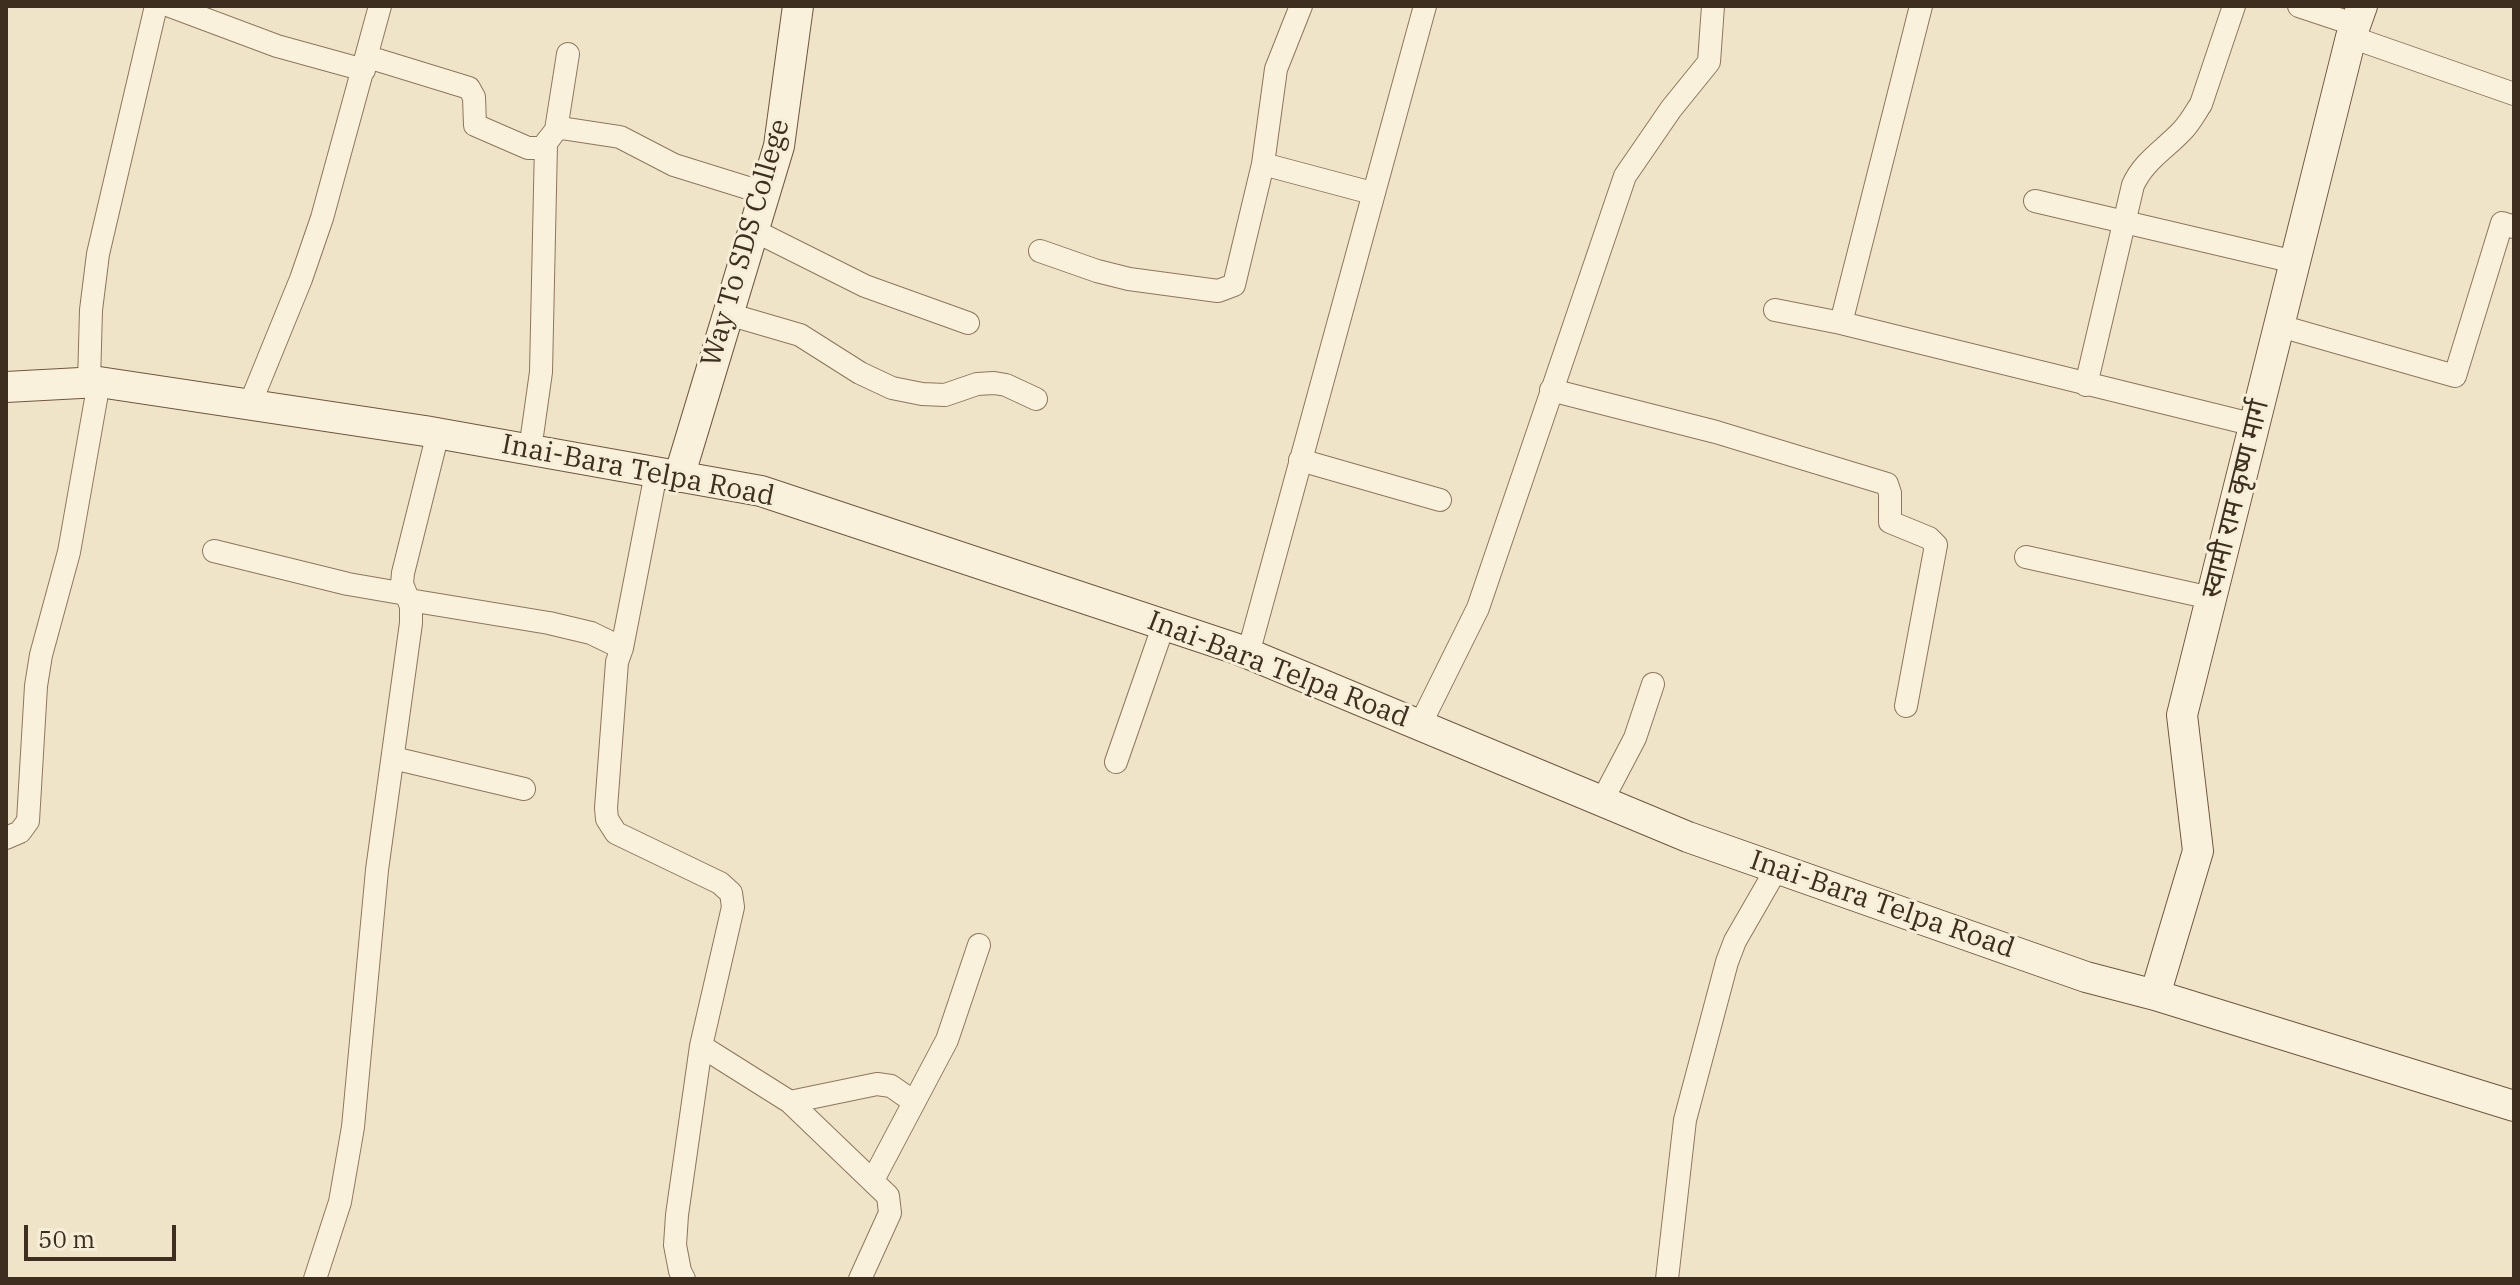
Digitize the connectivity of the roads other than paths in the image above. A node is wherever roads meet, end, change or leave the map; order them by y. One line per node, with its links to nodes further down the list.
1 (156, 6): 30 (street)
2 (170, 6): 13 (street)
3 (380, 6): 13 (street)
4 (798, 6): 17 (street, Way To SDS College)
5 (1301, 6): 16 (street)
6 (1425, 6): 18 (street)
7 (1713, 6): 33 (street)
8 (1921, 6): 28 (street)
9 (2234, 6): 20 (street)
10 (2299, 6): 11 (street)
11 (2357, 23): 14 (street); 24 (street, स्वामी राम कृष्ण मार्ग)
12 (568, 54): 15 (street)
13 (366, 64): 15 (street); 35 (street)
14 (2514, 94)
15 (551, 137): 17 (street); 38 (street)
16 (1263, 164): 18 (street); 23 (street)
17 (764, 193): 22 (street, Way To SDS College)
18 (1372, 193): 39 (street)
19 (2035, 201): 20 (street)
20 (2123, 222): 24 (street); 31 (street)
21 (2514, 227): 29 (street)
22 (753, 230): 26 (street, Way To SDS College); 27 (street)
23 (1040, 251)
24 (2295, 262): 29 (street, स्वामी राम कृष्ण मार्ग)
25 (1775, 310): 28 (street)
26 (728, 314): 34 (street); 40 (street, Way To SDS College)
27 (968, 323)
28 (1841, 323): 31 (street)
29 (2280, 326): 36 (street, स्वामी राम कृष्ण मार्ग)
30 (94, 382): 32 (street, Inai-Bara Telpa Road); 35 (street, Inai-Bara Telpa Road); 56 (street)
31 (2086, 385): 36 (street)
32 (6, 387)
33 (1551, 390): 50 (street); 51 (street)
34 (1036, 399)
35 (250, 404): 37 (street, Inai-Bara Telpa Road)
36 (2255, 425): 45 (street, स्वामी राम कृष्ण मार्ग)
37 (438, 433): 38 (street, Inai-Bara Telpa Road); 44 (street)
38 (530, 450): 40 (street, Inai-Bara Telpa Road)
39 (1300, 460): 41 (street); 48 (street)
40 (667, 475): 46 (street, Inai-Bara Telpa Road); 47 (street)
41 (1440, 500)
42 (214, 551): 44 (street)
43 (2026, 557): 45 (street)
44 (408, 597): 47 (street); 52 (street)
45 (2211, 598): 59 (street, स्वामी राम कृष्ण मार्ग)
46 (1164, 624): 48 (street, Inai-Bara Telpa Road); 53 (street)
47 (622, 648): 60 (street)
48 (1248, 654): 51 (street, Inai-Bara Telpa Road)
49 (1653, 684): 55 (street)
50 (1906, 706)
51 (1420, 725): 55 (street, Inai-Bara Telpa Road)
52 (393, 758): 54 (street); 65 (street)
53 (1116, 762)
54 (524, 789)
55 (1602, 801): 57 (street, Inai-Bara Telpa Road)
56 (6, 838)
57 (1777, 868): 59 (street, Inai-Bara Telpa Road); 68 (street)
58 (979, 945): 63 (street)
59 (2155, 995): 61 (street, Inai-Bara Telpa Road)
60 (701, 1046): 62 (street); 66 (street)
61 (2509, 1097)
62 (790, 1102): 63 (street); 64 (street)
63 (914, 1102): 64 (street)
64 (873, 1180): 67 (street)
65 (315, 1279)
66 (684, 1279)
67 (860, 1279)
68 (1667, 1279)

